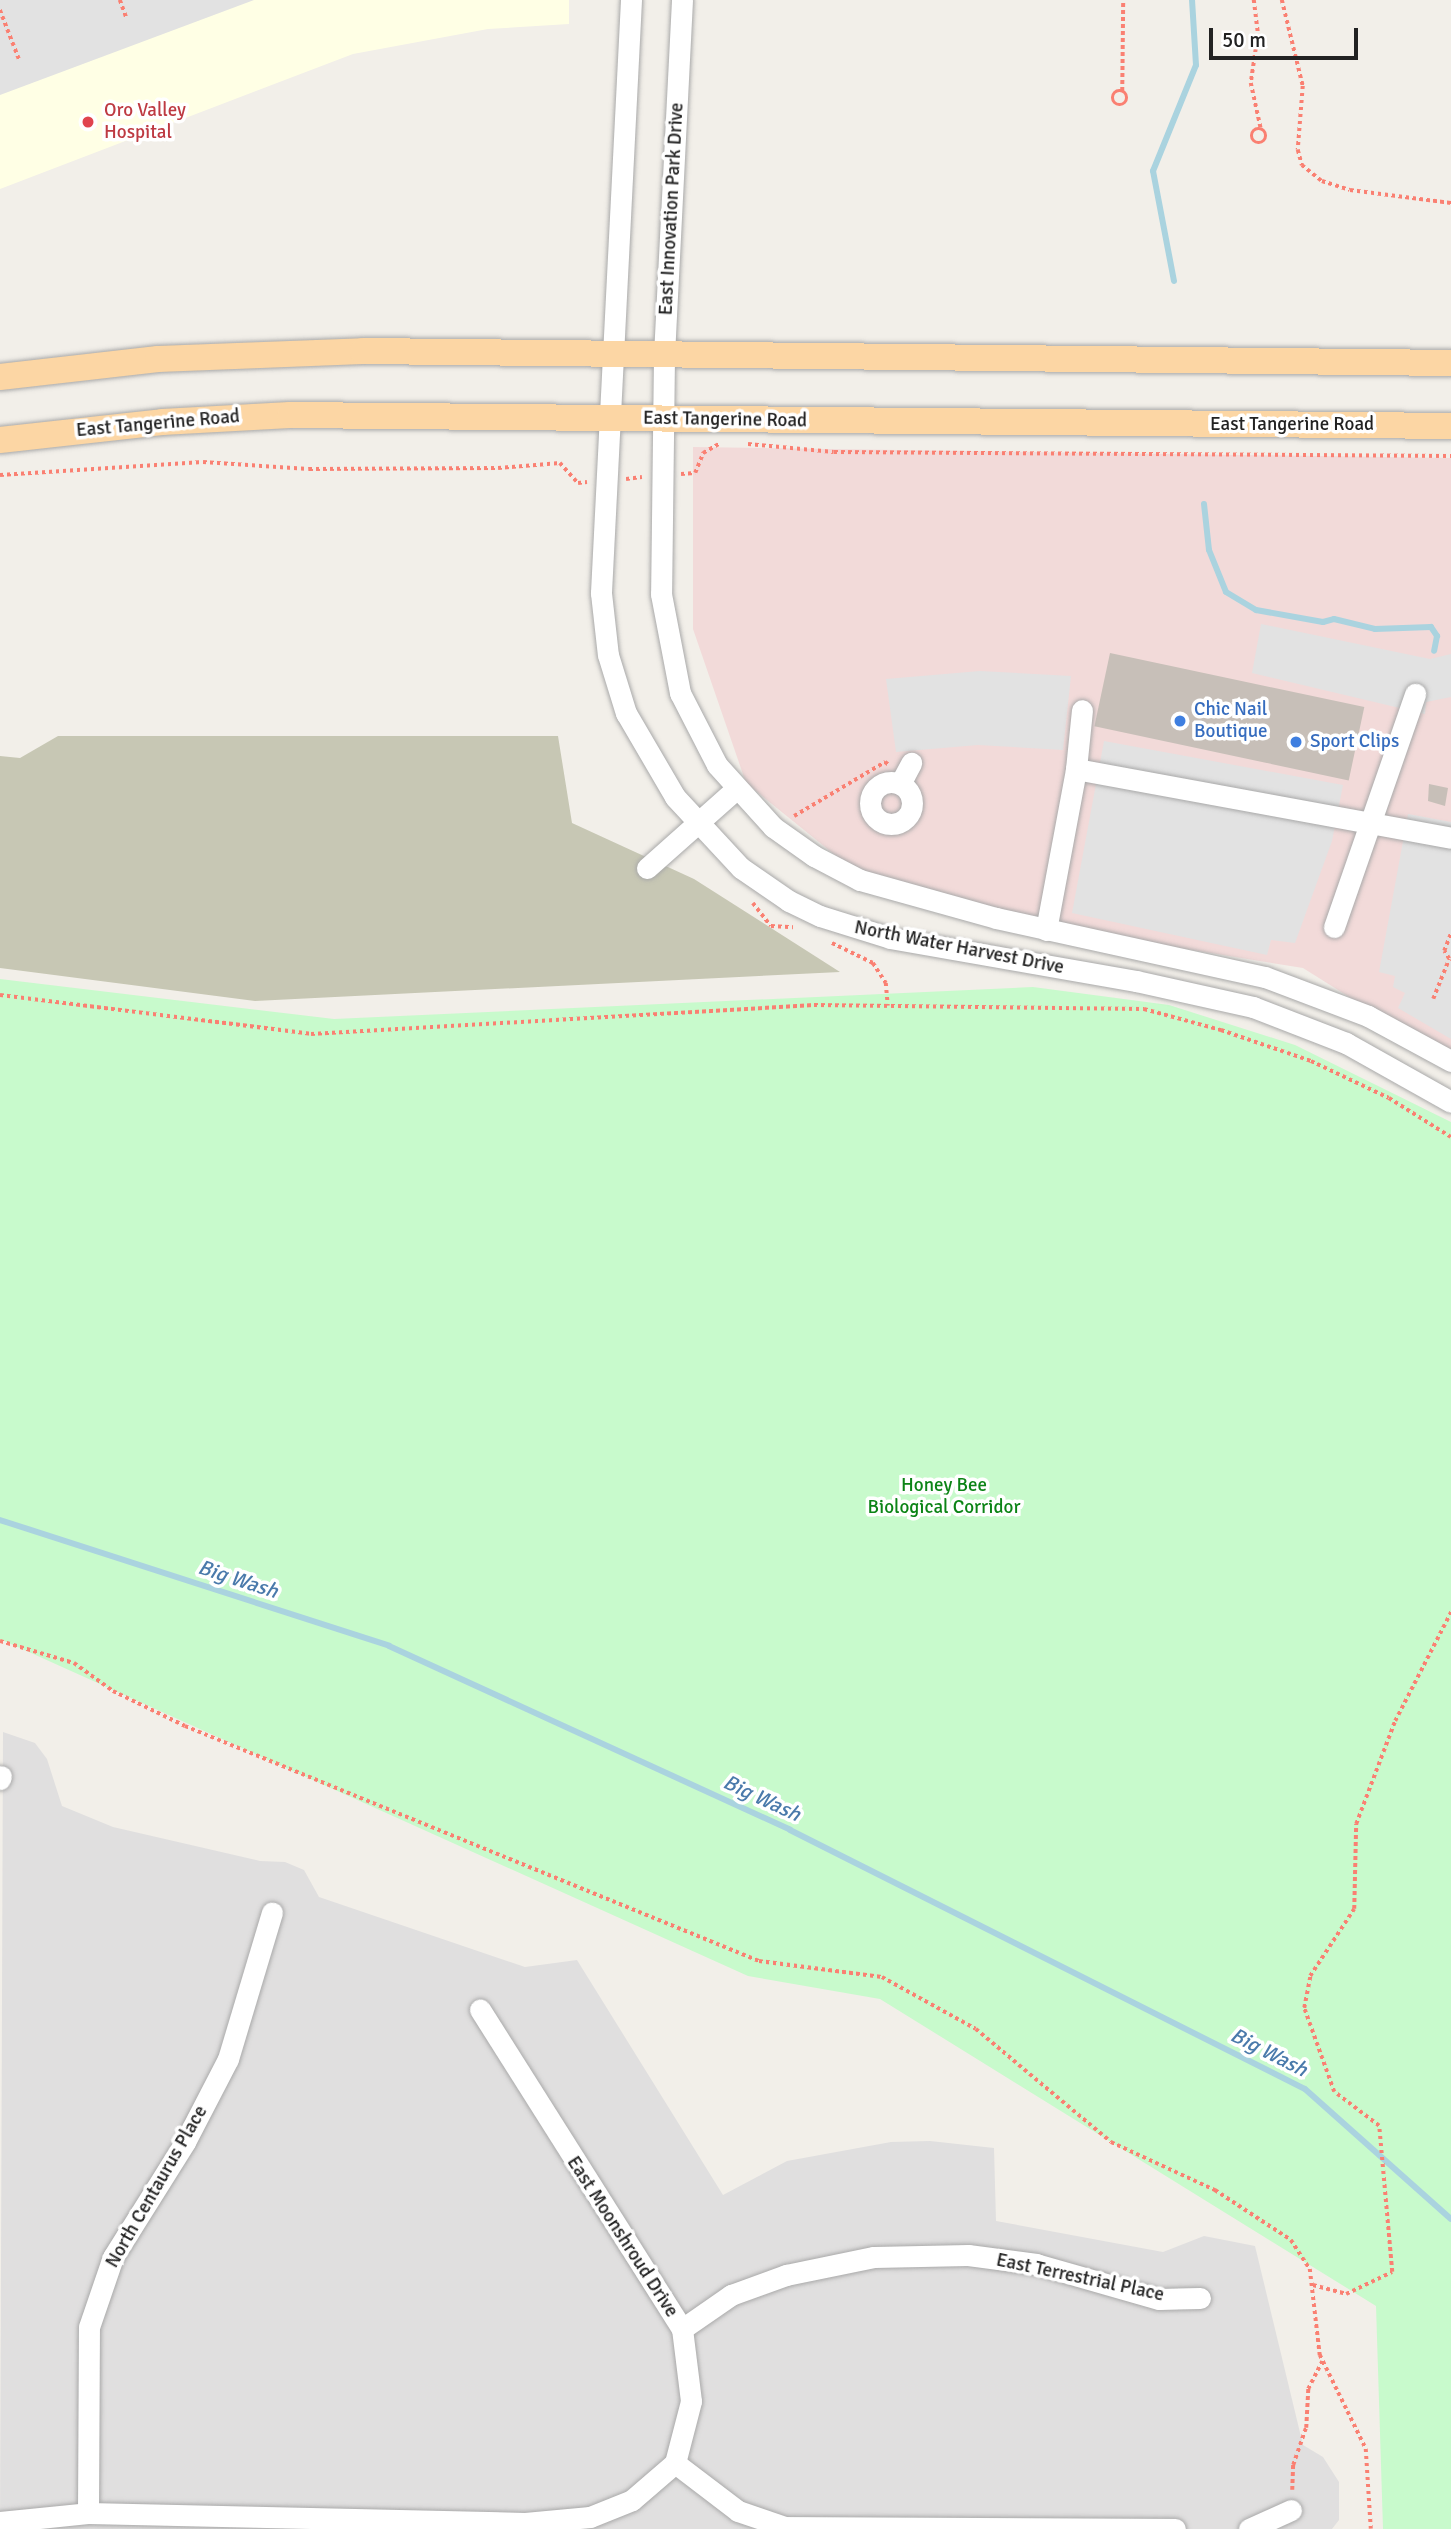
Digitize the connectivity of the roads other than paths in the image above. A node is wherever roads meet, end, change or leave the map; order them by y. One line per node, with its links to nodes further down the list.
1 (631, 0): 3 (street)
2 (681, 0): 4 (street, East Innovation Park Drive)
3 (614, 355): 4 (main road); 6 (main road); 7 (street, North Water Harvest Drive)
4 (664, 356): 5 (main road); 8 (street, East Innovation Park Drive)
5 (1451, 363)
6 (0, 377)
7 (607, 416): 8 (main road, East Tangerine Road); 10 (main road, East Tangerine Road); 15 (street, North Water Harvest Drive)
8 (662, 419): 9 (main road, East Tangerine Road); 14 (street, North Water Harvest Drive)
9 (1451, 426)
10 (0, 440)
11 (1415, 694): 16 (street)
12 (1082, 709): 13 (street)
13 (1076, 769): 16 (street); 20 (street)
14 (735, 790): 15 (street); 20 (street, North Water Harvest Drive)
15 (695, 822): 18 (street); 22 (street, North Water Harvest Drive)
16 (1370, 823): 17 (street); 19 (street)
17 (1451, 838)
18 (647, 868)
19 (1334, 927)
20 (1046, 930): 21 (street, North Water Harvest Drive)
21 (1451, 1061)
22 (1451, 1102)
23 (272, 1912): 29 (street, North Centaurus Place)
24 (480, 2010): 26 (street, East Moonshroud Drive)
25 (1200, 2298): 26 (street, East Terrestrial Place)
26 (682, 2329): 27 (street, East Moonshroud Drive)
27 (675, 2463): 29 (street); 31 (street)
28 (1290, 2510): 32 (street)
29 (88, 2513): 30 (street)
30 (0, 2522)
31 (1175, 2529)
32 (1249, 2529)

